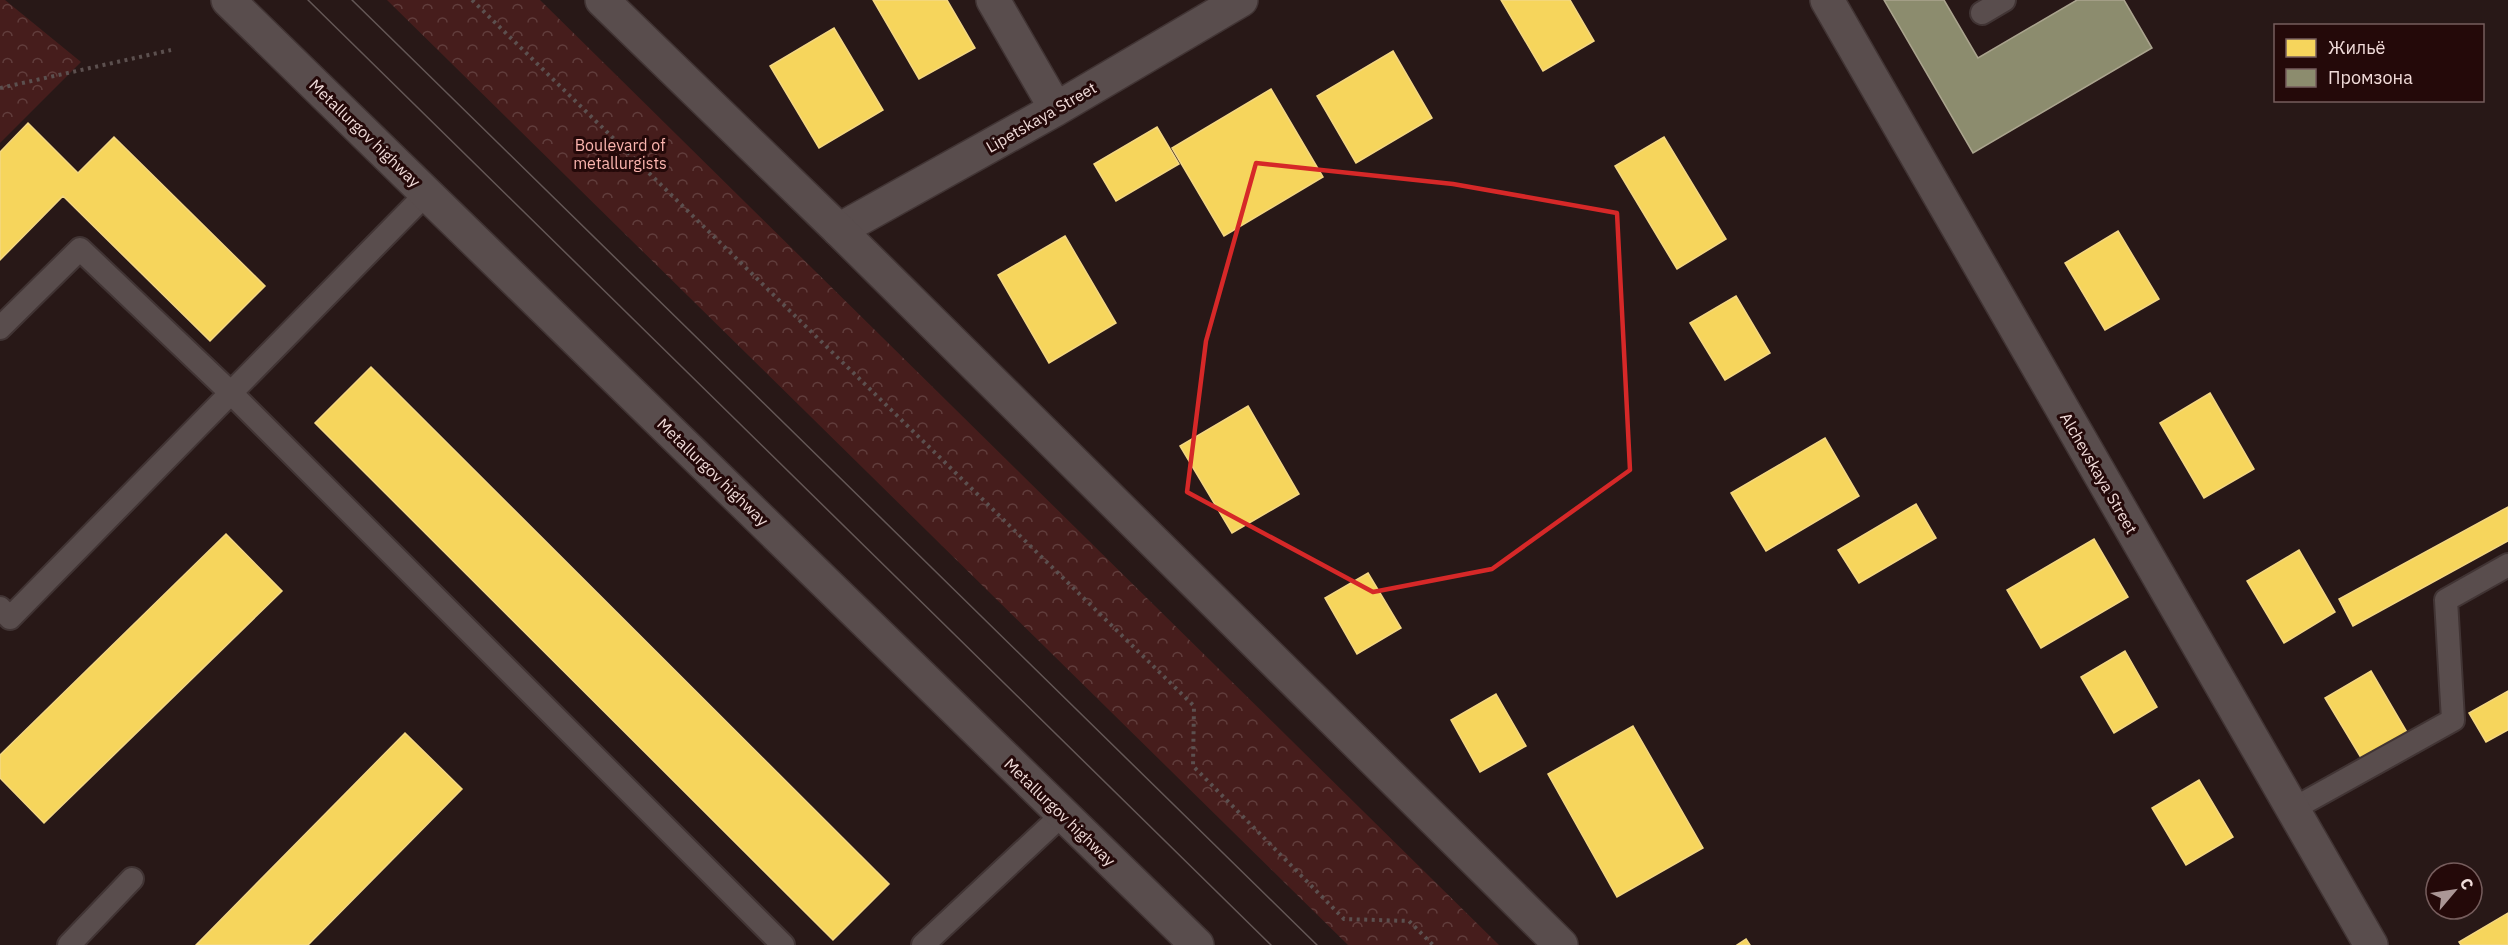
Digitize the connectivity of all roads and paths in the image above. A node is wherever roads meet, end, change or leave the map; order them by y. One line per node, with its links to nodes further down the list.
1 (228, 0): 12 (street, Metallurgov highway)
2 (472, 0): 25 (path)
3 (602, 0): 13 (street)
4 (993, 0): 11 (street)
5 (1241, 0): 11 (street, Lipetskaya Street)
6 (1827, 0): 18 (street, Alchevskaya Street)
7 (2004, 0): 8 (lane)
8 (1982, 13)
9 (171, 50): 10 (path)
10 (0, 87)
11 (1056, 109): 13 (street, Lipetskaya Street)
12 (426, 193): 15 (lane); 19 (street, Metallurgov highway)
13 (839, 230): 26 (street)
14 (0, 328): 15 (lane)
15 (231, 393): 17 (lane); 22 (lane)
16 (2508, 565): 18 (lane)
17 (0, 608)
18 (2293, 809): 27 (street, Alchevskaya Street)
19 (1063, 814): 23 (lane); 24 (street, Metallurgov highway)
20 (132, 879): 21 (lane)
21 (69, 945)
22 (783, 945)
23 (923, 945)
24 (1197, 945)
25 (1433, 945)
26 (1561, 945)
27 (2371, 945)

